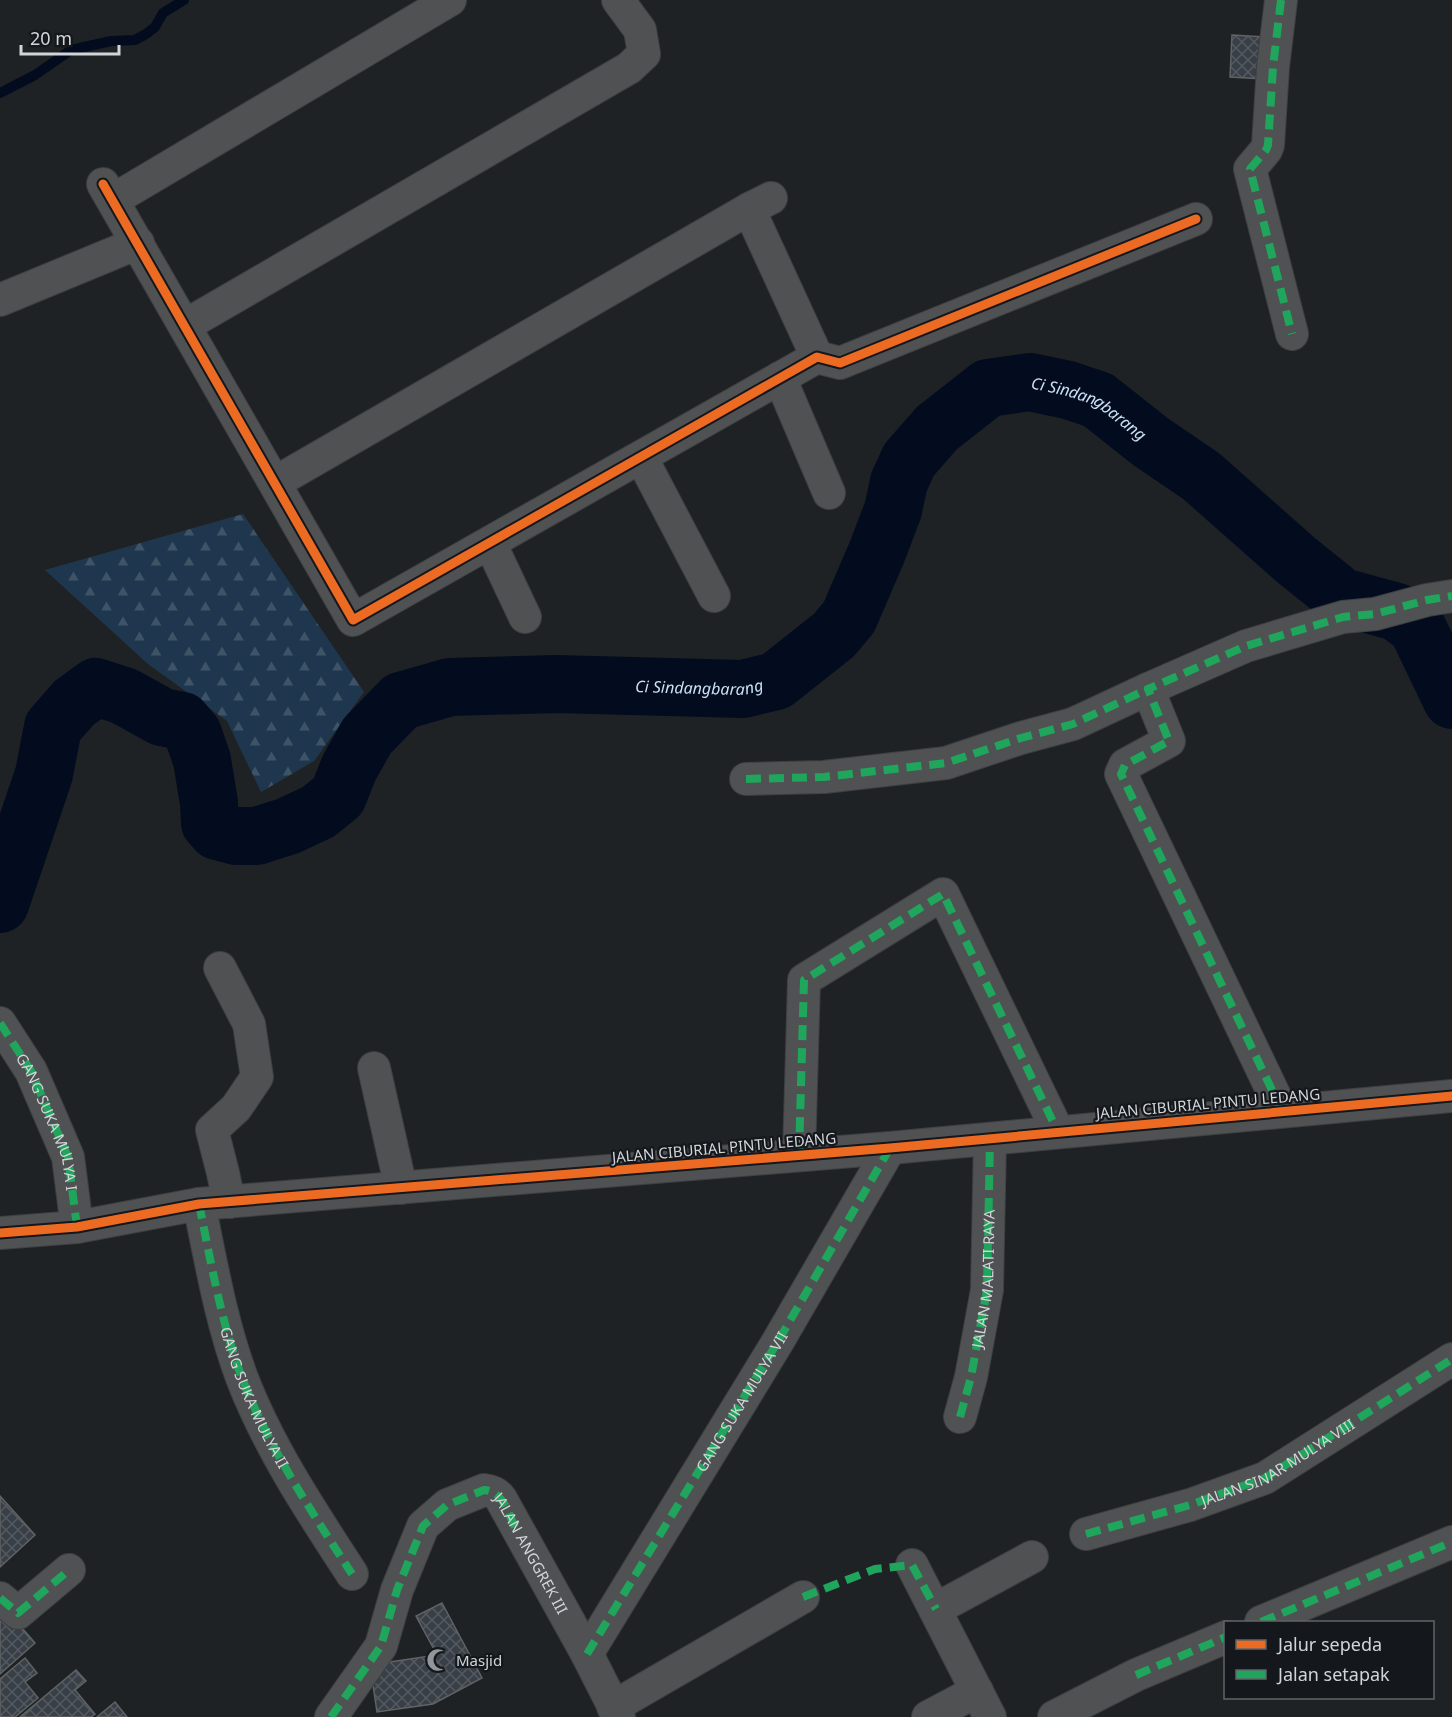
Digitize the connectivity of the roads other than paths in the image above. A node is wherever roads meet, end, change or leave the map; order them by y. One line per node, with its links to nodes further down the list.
1 (450, 0): 5 (street)
2 (618, 0): 7 (street)
3 (1281, 0): 8 (street)
4 (1196, 219): 9 (street)
5 (138, 243): 6 (street); 7 (street)
6 (0, 300)
7 (186, 325): 12 (street)
8 (1292, 334)
9 (817, 357): 10 (street); 12 (street)
10 (780, 378): 11 (street); 13 (street)
11 (641, 457): 14 (street); 15 (street)
12 (276, 482): 14 (street)
13 (830, 493)
14 (490, 543): 17 (street)
15 (714, 596)
16 (1439, 598): 18 (street)
17 (525, 617)
18 (1148, 689): 19 (street); 24 (street)
19 (746, 778)
20 (220, 968): 30 (street, GANG SUKA MULYA II)
21 (0, 1023): 31 (street, GANG SUKA MULYA I)
22 (374, 1068): 29 (street)
23 (1452, 1096): 24 (street, JALAN CIBURIAL PINTU LEDANG)
24 (1282, 1111): 25 (street, JALAN CIBURIAL PINTU LEDANG)
25 (1058, 1132): 26 (street, JALAN CIBURIAL PINTU LEDANG); 28 (street)
26 (990, 1139): 27 (street, JALAN CIBURIAL PINTU LEDANG); 34 (street, JALAN MALATI RAYA)
27 (890, 1148): 28 (street, JALAN CIBURIAL PINTU LEDANG); 46 (street, GANG SUKA MULYA VII)
28 (799, 1155): 29 (street, JALAN CIBURIAL PINTU LEDANG)
29 (401, 1188): 30 (street, JALAN CIBURIAL PINTU LEDANG)
30 (214, 1203): 31 (street, JALAN CIBURIAL PINTU LEDANG); 40 (street, GANG SUKA MULYA II)
31 (77, 1227): 32 (street, JALAN CIBURIAL PINTU LEDANG)
32 (0, 1233)
33 (1452, 1359): 35 (street, JALAN SINAR MULYA VIII)
34 (960, 1417)
35 (1086, 1534)
36 (1452, 1542): 44 (street)
37 (1032, 1557): 43 (street)
38 (912, 1565): 43 (street)
39 (69, 1570): 42 (street)
40 (352, 1574)
41 (803, 1597): 48 (street)
42 (0, 1598)
43 (936, 1609): 47 (street)
44 (1266, 1621)
45 (1224, 1638): 51 (street)
46 (587, 1654): 48 (street, JALAN ANGGREK III); 49 (street, JALAN ANGGREK III)
47 (984, 1704): 50 (street)
48 (616, 1712)
49 (331, 1717)
50 (928, 1717)
51 (1054, 1717)

